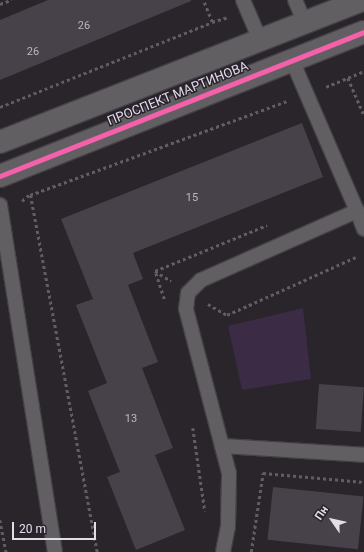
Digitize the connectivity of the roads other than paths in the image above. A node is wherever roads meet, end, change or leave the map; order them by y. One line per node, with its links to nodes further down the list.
1 (243, 0): 7 (lane)
2 (295, 0): 4 (lane)
3 (362, 0): 4 (street, ПРОСПЕКТ МАРТИНОВА)
4 (305, 23): 5 (street, ПРОСПЕКТ МАРТИНОВА)
5 (281, 32): 7 (street, ПРОСПЕКТ МАРТИНОВА); 8 (street)
6 (364, 32): 8 (street, ПРОСПЕКТ МАРТИНОВА)
7 (260, 40): 9 (street, ПРОСПЕКТ МАРТИНОВА)
8 (292, 60): 10 (street, ПРОСПЕКТ МАРТИНОВА); 12 (lane)
9 (0, 142)
10 (0, 176)
11 (0, 205): 16 (lane)
12 (357, 211): 13 (lane); 14 (lane)
13 (364, 228)
14 (222, 446): 15 (lane); 17 (lane)
15 (364, 455)
16 (55, 552)
17 (223, 552)

